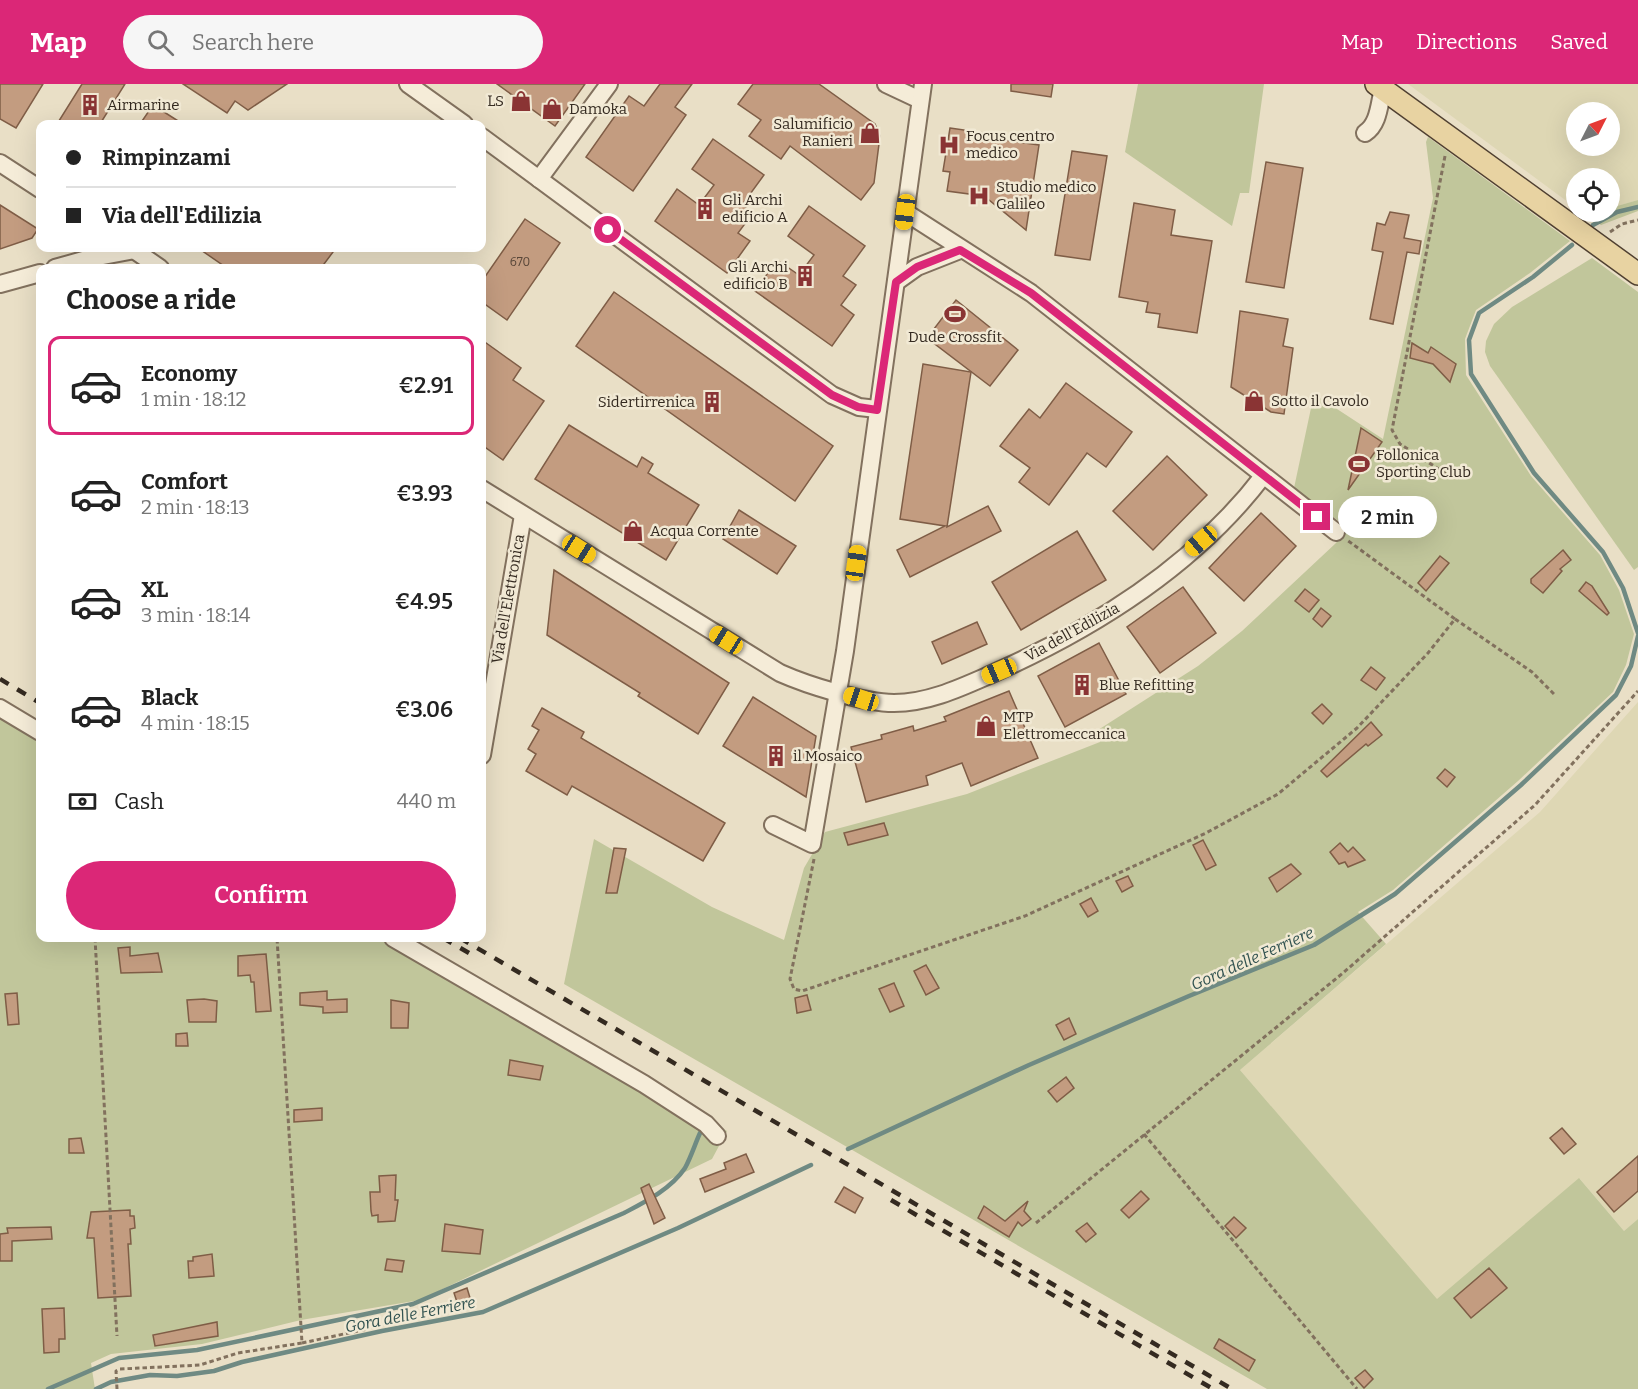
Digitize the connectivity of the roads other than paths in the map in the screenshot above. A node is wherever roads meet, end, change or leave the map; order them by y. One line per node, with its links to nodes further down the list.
1 (408, 84): 6 (street)
2 (609, 84): 10 (street)
3 (886, 84): 5 (street)
4 (1379, 86): 7 (street); 19 (main road)
5 (921, 92): 12 (street)
6 (458, 120)
7 (1365, 133)
8 (486, 140): 10 (street)
9 (0, 163): 11 (street)
10 (539, 179): 22 (street)
11 (36, 186)
12 (905, 212): 13 (street); 20 (street)
13 (960, 250): 20 (street); 23 (street)
14 (119, 252): 16 (street)
15 (137, 252): 17 (street)
16 (69, 264)
17 (154, 264)
18 (36, 274): 21 (street)
19 (1638, 274)
20 (896, 282): 22 (street)
21 (4, 283)
22 (877, 410): 27 (street)
23 (1263, 476): 26 (street); 27 (street, Via dell'Edilizia)
24 (486, 492): 25 (street, Via dell'Edilizia)
25 (523, 515): 27 (street, Via dell'Edilizia); 30 (street, Via dell'Elettronica)
26 (1336, 532)
27 (839, 691): 31 (street)
28 (0, 708): 29 (street)
29 (36, 730)
30 (486, 732)
31 (773, 825)
32 (400, 942): 33 (street)
33 (717, 1136)

